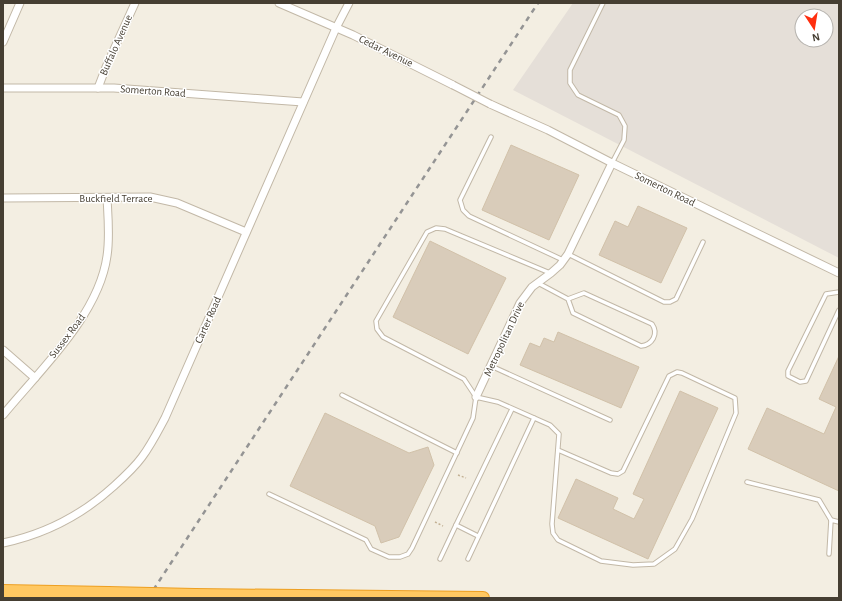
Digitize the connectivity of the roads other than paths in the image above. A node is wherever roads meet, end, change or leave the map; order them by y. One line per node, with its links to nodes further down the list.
1 (20, 3): 7 (street)
2 (135, 3): 9 (street, Buffalo Avenue)
3 (279, 3): 6 (street, Cedar Avenue)
4 (349, 3): 6 (street, Carter Road)
5 (603, 3): 13 (lane)
6 (336, 28): 10 (street, Carter Road); 11 (street, Cedar Avenue, bridge)
7 (3, 42)
8 (3, 88): 9 (street, Somerton Road)
9 (98, 88): 10 (street, Somerton Road)
10 (304, 102): 16 (street, Carter Road)
11 (490, 104): 13 (street, Somerton Road)
12 (491, 137): 18 (lane)
13 (612, 163): 18 (street, Metropolitan Drive); 20 (street, Somerton Road)
14 (3, 198): 15 (street, Buckfield Terrace)
15 (108, 198): 16 (street, Buckfield Terrace); 27 (street, Sussex Road)
16 (246, 232): 42 (street, Carter Road)
17 (703, 242): 18 (lane)
18 (566, 257): 19 (street, Metropolitan Drive)
19 (551, 273): 21 (street, Metropolitan Drive); 29 (lane)
20 (839, 273)
21 (538, 283): 23 (lane); 26 (street, Metropolitan Drive)
22 (839, 292): 24 (lane)
23 (568, 299): 23 (lane)
24 (839, 310)
25 (3, 350): 27 (street)
26 (491, 366): 29 (street, Metropolitan Drive); 33 (lane)
27 (35, 378): 31 (street, Sussex Road)
28 (342, 395): 35 (lane)
29 (476, 397): 30 (lane); 35 (lane)
30 (512, 409): 32 (lane); 40 (lane)
31 (3, 415)
32 (534, 418): 34 (lane); 41 (lane)
33 (610, 420)
34 (558, 450): 34 (lane)
35 (457, 453): 37 (lane)
36 (747, 482): 38 (lane)
37 (269, 494)
38 (831, 520): 39 (lane); 43 (lane)
39 (839, 522)
40 (456, 525): 41 (lane); 45 (lane)
41 (478, 536): 44 (lane)
42 (3, 543)
43 (830, 554)
44 (468, 559)
45 (440, 560)
46 (3, 591): 47 (highway, bridge)
47 (483, 598)

